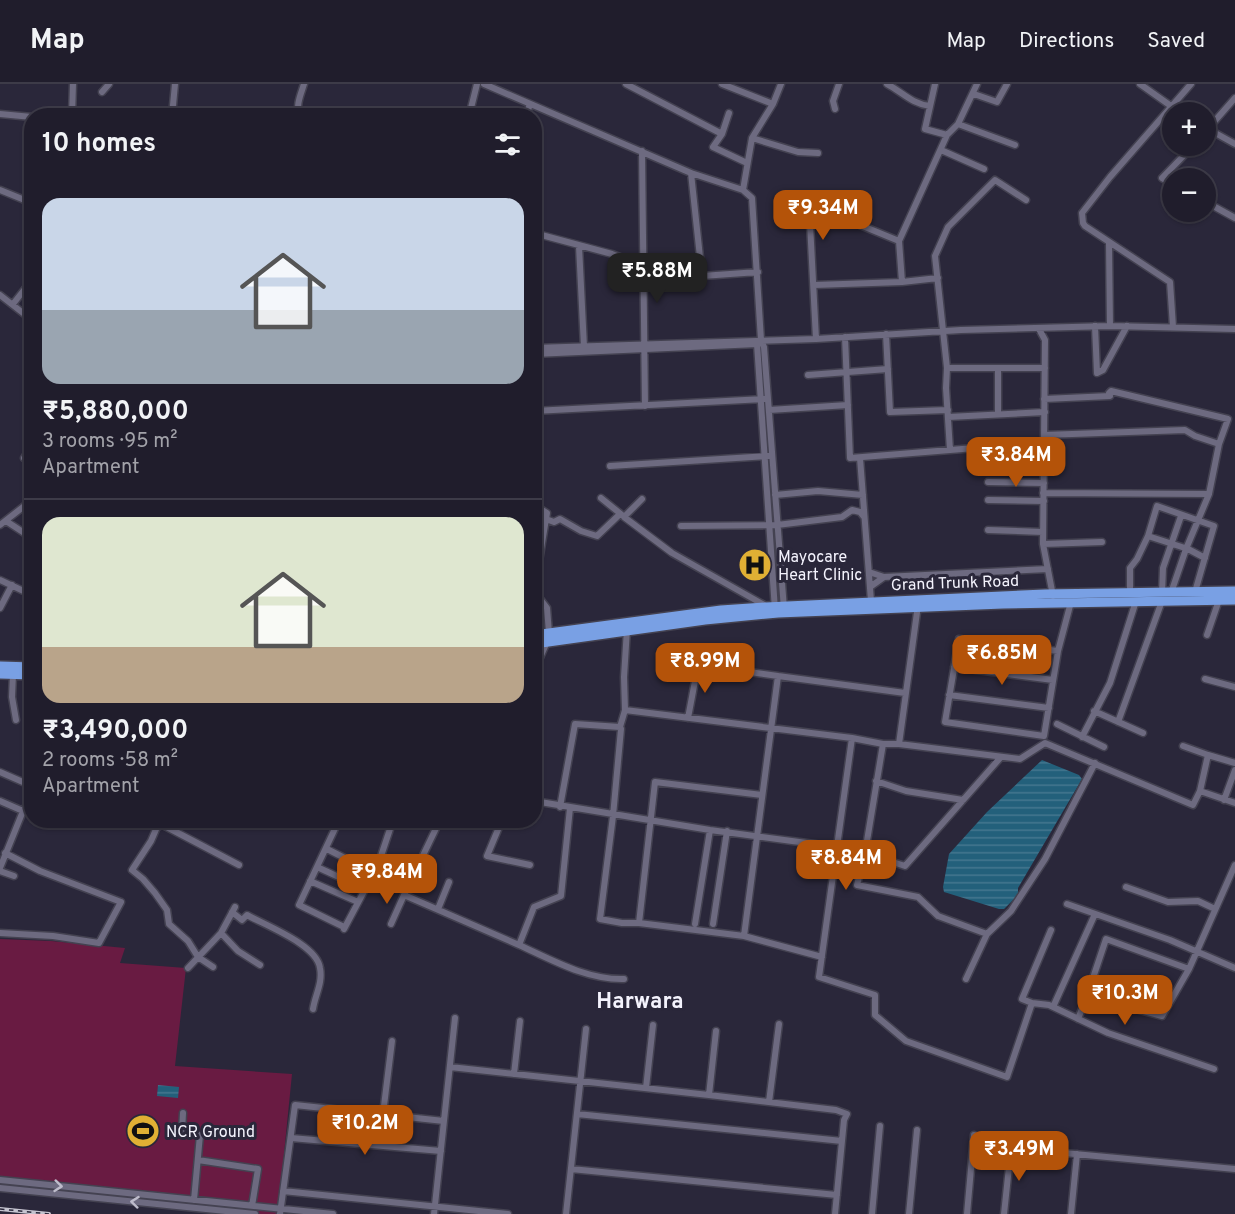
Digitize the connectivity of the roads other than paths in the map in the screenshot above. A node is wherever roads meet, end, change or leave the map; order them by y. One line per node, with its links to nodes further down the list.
1 (73, 84): 25 (street)
2 (109, 84): 17 (street)
3 (175, 84): 26 (street)
4 (304, 84): 27 (street)
5 (477, 84): 28 (street)
6 (484, 84): 22 (street)
7 (626, 84): 39 (street)
8 (722, 84): 23 (street)
9 (782, 84): 23 (street)
10 (839, 84): 32 (street)
11 (886, 84): 24 (street)
12 (935, 84): 24 (street)
13 (977, 84): 18 (street)
14 (1006, 84): 18 (street)
15 (1140, 84): 20 (street)
16 (1191, 84): 21 (street)
17 (102, 92)
18 (974, 94): 38 (street)
19 (1235, 98): 37 (street)
20 (1165, 102)
21 (1175, 102)
22 (530, 104): 29 (street); 30 (street)
23 (773, 104): 42 (street)
24 (930, 106): 41 (street)
25 (72, 108)
26 (173, 108)
27 (298, 108)
28 (471, 108)
29 (529, 108)
30 (539, 108)
31 (542, 109): 46 (street)
32 (835, 109)
33 (729, 113): 39 (street)
34 (0, 114): 35 (street)
35 (24, 116)
36 (1162, 117): 61 (street)
37 (1216, 120)
38 (958, 124): 41 (street); 44 (street)
39 (722, 134): 49 (street)
40 (1216, 134): 43 (street)
41 (947, 135): 45 (street)
42 (752, 138): 47 (street); 49 (street)
43 (1235, 144)
44 (1015, 145)
45 (941, 150): 51 (street); 60 (street)
46 (642, 152): 52 (street); 63 (street)
47 (818, 153)
48 (1183, 156): 50 (street)
49 (747, 163): 54 (street)
50 (1172, 168)
51 (984, 169)
52 (692, 172): 54 (street); 66 (street)
53 (0, 190): 55 (street)
54 (743, 190): 64 (street)
55 (24, 200)
56 (1026, 200): 67 (street)
57 (1216, 208): 58 (street)
58 (1235, 218)
59 (542, 235): 62 (street)
60 (899, 241): 68 (street); 69 (street)
61 (1109, 243): 75 (street); 77 (street)
62 (579, 246): 63 (street); 85 (street)
63 (644, 266): 65 (street)
64 (758, 272): 66 (street); 83 (street)
65 (644, 276): 66 (street); 86 (street)
66 (702, 276)
67 (938, 278): 68 (street); 80 (street)
68 (902, 282): 69 (street)
69 (814, 285): 84 (street)
70 (24, 290): 72 (street)
71 (0, 295): 72 (street)
72 (13, 304): 73 (street)
73 (24, 313)
74 (1095, 326): 75 (street); 76 (street); 78 (street)
75 (1110, 326): 76 (street)
76 (1127, 326): 77 (street)
77 (1173, 327): 79 (street)
78 (1039, 328): 80 (street); 91 (street)
79 (1235, 329)
80 (944, 331): 81 (street); 89 (street)
81 (886, 334): 82 (street); 92 (street)
82 (845, 337): 84 (street); 93 (street)
83 (761, 339): 84 (street); 86 (street); 95 (street)
84 (816, 339)
85 (584, 347): 86 (street); 87 (street)
86 (645, 347): 88 (street); 95 (street); 97 (street)
87 (542, 348)
88 (542, 353)
89 (947, 368): 90 (street); 102 (street)
90 (998, 368): 91 (street); 103 (street)
91 (1045, 368): 96 (street)
92 (888, 369): 93 (street); 102 (street)
93 (846, 373): 94 (street); 98 (street)
94 (808, 375)
95 (765, 399): 97 (street); 99 (street); 108 (street)
96 (1044, 399): 101 (street); 106 (street)
97 (645, 405): 100 (street)
98 (848, 405): 99 (street); 109 (street)
99 (769, 410): 108 (street)
100 (542, 411)
101 (1045, 412): 103 (street); 104 (street)
102 (948, 414): 103 (street); 107 (street)
103 (998, 414)
104 (1044, 435): 105 (street); 106 (street)
105 (1044, 444): 107 (street); 110 (street)
106 (1220, 444): 116 (street)
107 (950, 450): 109 (street)
108 (769, 456): 111 (street); 117 (street); 131 (street)
109 (860, 458): 118 (street)
110 (1044, 462): 112 (street); 114 (street)
111 (610, 466)
112 (988, 466)
113 (988, 482): 114 (street)
114 (1044, 483): 115 (street)
115 (1043, 493): 116 (street); 122 (street)
116 (1209, 494): 129 (street)
117 (775, 495): 118 (street); 131 (street)
118 (863, 495): 127 (street)
119 (601, 498): 125 (street)
120 (642, 499): 125 (street)
121 (988, 500): 122 (street)
122 (1044, 501): 134 (street)
123 (24, 506): 130 (street)
124 (542, 510): 128 (street)
125 (622, 516): 128 (street); 162 (street)
126 (1181, 516): 129 (street); 137 (street); 140 (street)
127 (864, 517): 131 (street); 144 (street)
128 (546, 519): 135 (street)
129 (1198, 520): 141 (street); 142 (street)
130 (3, 523): 136 (street)
131 (773, 525): 132 (street); 162 (street)
132 (681, 526)
133 (988, 530): 134 (street)
134 (1043, 532): 139 (street)
135 (542, 533)
136 (24, 534)
137 (1148, 536): 140 (street); 153 (street)
138 (1102, 542): 139 (street)
139 (1043, 544): 143 (street)
140 (1170, 545): 141 (street); 152 (street)
141 (1186, 549): 142 (street); 152 (street)
142 (1205, 558): 151 (street)
143 (1048, 569): 145 (street); 154 (street)
144 (869, 572): 145 (street); 148 (street)
145 (884, 577): 148 (street)
146 (0, 580): 147 (street)
147 (12, 585): 149 (street); 161 (street)
148 (870, 587): 158 (street)
149 (24, 591)
150 (1235, 591): 151 (highway, Grand Trunk Road)
151 (1195, 592): 152 (highway, Grand Trunk Road)
152 (1165, 596): 153 (highway, Grand Trunk Road); 155 (highway, Grand Trunk Road); 187 (street)
153 (1133, 597): 154 (highway, Grand Trunk Road); 160 (highway, Grand Trunk Road); 184 (street)
154 (1053, 598): 159 (highway, Grand Trunk Road); 160 (highway, Grand Trunk Road)
155 (1219, 600): 156 (highway, Grand Trunk Road); 164 (street)
156 (1235, 600)
157 (542, 601): 166 (street)
158 (871, 601): 159 (highway, Grand Trunk Road); 162 (highway, Grand Trunk Road)
159 (918, 602): 162 (highway, Grand Trunk Road); 180 (street)
160 (1071, 602): 168 (street)
161 (0, 608)
162 (777, 609): 163 (highway, Grand Trunk Road)
163 (627, 627): 166 (highway, Grand Trunk Road); 183 (street)
164 (1207, 635)
165 (542, 637): 166 (highway, Grand Trunk Road)
166 (548, 638): 167 (highway, Grand Trunk Road); 169 (street)
167 (542, 641)
168 (1058, 651): 172 (street); 178 (street)
169 (542, 652)
170 (0, 666): 171 (highway)
171 (24, 667)
172 (954, 667): 178 (street); 181 (street)
173 (0, 674): 174 (highway)
174 (14, 674): 175 (highway); 186 (street)
175 (24, 675)
176 (778, 676): 180 (street); 185 (street); 189 (street)
177 (1205, 678): 179 (street)
178 (1053, 680): 182 (street)
179 (1235, 687)
180 (905, 693): 195 (street)
181 (949, 695): 182 (street); 182 (street)
182 (1049, 708)
183 (625, 710): 185 (street); 213 (street)
184 (1094, 711): 187 (street); 192 (street)
185 (688, 718): 189 (street)
186 (16, 720)
187 (1118, 722): 191 (street)
188 (1057, 724): 192 (street)
189 (770, 728): 193 (street); 207 (street)
190 (621, 729): 216 (street)
191 (1143, 733)
192 (1082, 737): 196 (street)
193 (852, 738): 194 (street); 227 (street)
194 (883, 744): 195 (street); 204 (street)
195 (899, 744): 199 (street)
196 (1104, 747)
197 (1183, 747): 198 (street)
198 (1208, 755): 201 (street); 206 (street)
199 (1001, 757): 200 (street); 208 (street)
200 (1095, 763): 206 (street); 255 (street)
201 (1235, 763)
202 (1235, 770): 209 (street)
203 (0, 771): 205 (street)
204 (876, 781): 208 (street); 230 (street)
205 (24, 782)
206 (1200, 791): 209 (street)
207 (762, 795): 217 (street); 226 (street)
208 (963, 800): 230 (street)
209 (1224, 800): 212 (street)
210 (0, 801): 215 (street)
211 (542, 803): 213 (street)
212 (1235, 803)
213 (560, 807): 214 (street)
214 (570, 808): 216 (street); 257 (street)
215 (23, 812): 229 (street)
216 (614, 814): 217 (street); 248 (street)
217 (650, 820): 224 (street); 248 (street)
218 (156, 828): 259 (street)
219 (169, 828): 231 (street)
220 (336, 828): 228 (street)
221 (390, 828): 236 (street)
222 (436, 828): 242 (street)
223 (498, 828): 232 (street)
224 (710, 830): 225 (street); 250 (street)
225 (727, 831): 226 (street); 251 (street)
226 (757, 836): 227 (street); 256 (street)
227 (837, 847): 230 (street); 260 (street)
228 (327, 849): 233 (street); 236 (street)
229 (5, 853): 235 (street); 253 (street)
230 (865, 853): 255 (street)
231 (239, 865)
232 (530, 865)
233 (316, 867): 238 (street); 241 (street)
234 (1234, 869): 246 (street)
235 (0, 870): 237 (street)
236 (374, 873): 241 (street)
237 (14, 876)
238 (310, 881): 243 (street); 243 (street)
239 (449, 882): 245 (street)
240 (1126, 887): 246 (street)
241 (365, 888): 243 (street)
242 (404, 895): 245 (street); 249 (street)
243 (358, 902)
244 (1067, 904): 247 (street)
245 (438, 909): 257 (street)
246 (1215, 909): 258 (street)
247 (1095, 914): 258 (street); 270 (street)
248 (639, 923): 256 (street)
249 (391, 924)
250 (695, 924)
251 (713, 924)
252 (1051, 930): 269 (street)
253 (0, 933)
254 (221, 933): 259 (street); 261 (street); 271 (street)
255 (987, 934): 267 (street)
256 (744, 936): 260 (street)
257 (519, 945): 266 (street)
258 (1197, 950): 264 (street); 265 (street)
259 (198, 957): 262 (street); 263 (street)
260 (822, 957): 269 (street)
261 (260, 965)
262 (213, 967)
263 (188, 968)
264 (1235, 968)
265 (1189, 969): 268 (street); 268 (street)
266 (624, 978)
267 (966, 979)
268 (1087, 996): 273 (street)
269 (1032, 1003): 270 (street)
270 (1053, 1007): 273 (street)
271 (313, 1009)
272 (455, 1018): 280 (street)
273 (1078, 1019): 281 (street)
274 (520, 1020): 282 (street)
275 (779, 1024): 286 (street)
276 (653, 1025): 284 (street)
277 (586, 1029): 283 (street)
278 (716, 1030): 285 (street)
279 (392, 1041): 288 (street)
280 (450, 1067): 282 (street); 290 (street)
281 (1214, 1069)
282 (514, 1074): 283 (street)
283 (580, 1081): 284 (street); 289 (street)
284 (646, 1088): 285 (street)
285 (709, 1095): 286 (street)
286 (769, 1102): 295 (street)
287 (183, 1113): 298 (street)
288 (383, 1114): 290 (street); 294 (street)
289 (577, 1114): 295 (street); 299 (street)
290 (444, 1121): 296 (street)
291 (880, 1126): 315 (street)
292 (917, 1130): 316 (street)
293 (974, 1135): 317 (street)
294 (291, 1137): 296 (street); 303 (street)
295 (842, 1141): 304 (street)
296 (441, 1151): 307 (street)
297 (1077, 1154): 300 (street); 318 (street); 319 (street)
298 (198, 1160): 305 (street); 306 (street)
299 (571, 1169): 304 (street); 313 (street)
300 (1235, 1169)
301 (0, 1180): 305 (street, one-way to 305)
302 (0, 1188): 309 (street, one-way to 302)
303 (283, 1191): 307 (street); 308 (street)
304 (837, 1195): 314 (street)
305 (194, 1200): 306 (street)
306 (252, 1206): 308 (street)
307 (435, 1206): 311 (street); 312 (street)
308 (281, 1211): 310 (street)
309 (255, 1214)
310 (333, 1214)
311 (434, 1214)
312 (508, 1214)
313 (566, 1214)
314 (835, 1214)
315 (872, 1214)
316 (909, 1214)
317 (967, 1214)
318 (1004, 1214)
319 (1071, 1214)

